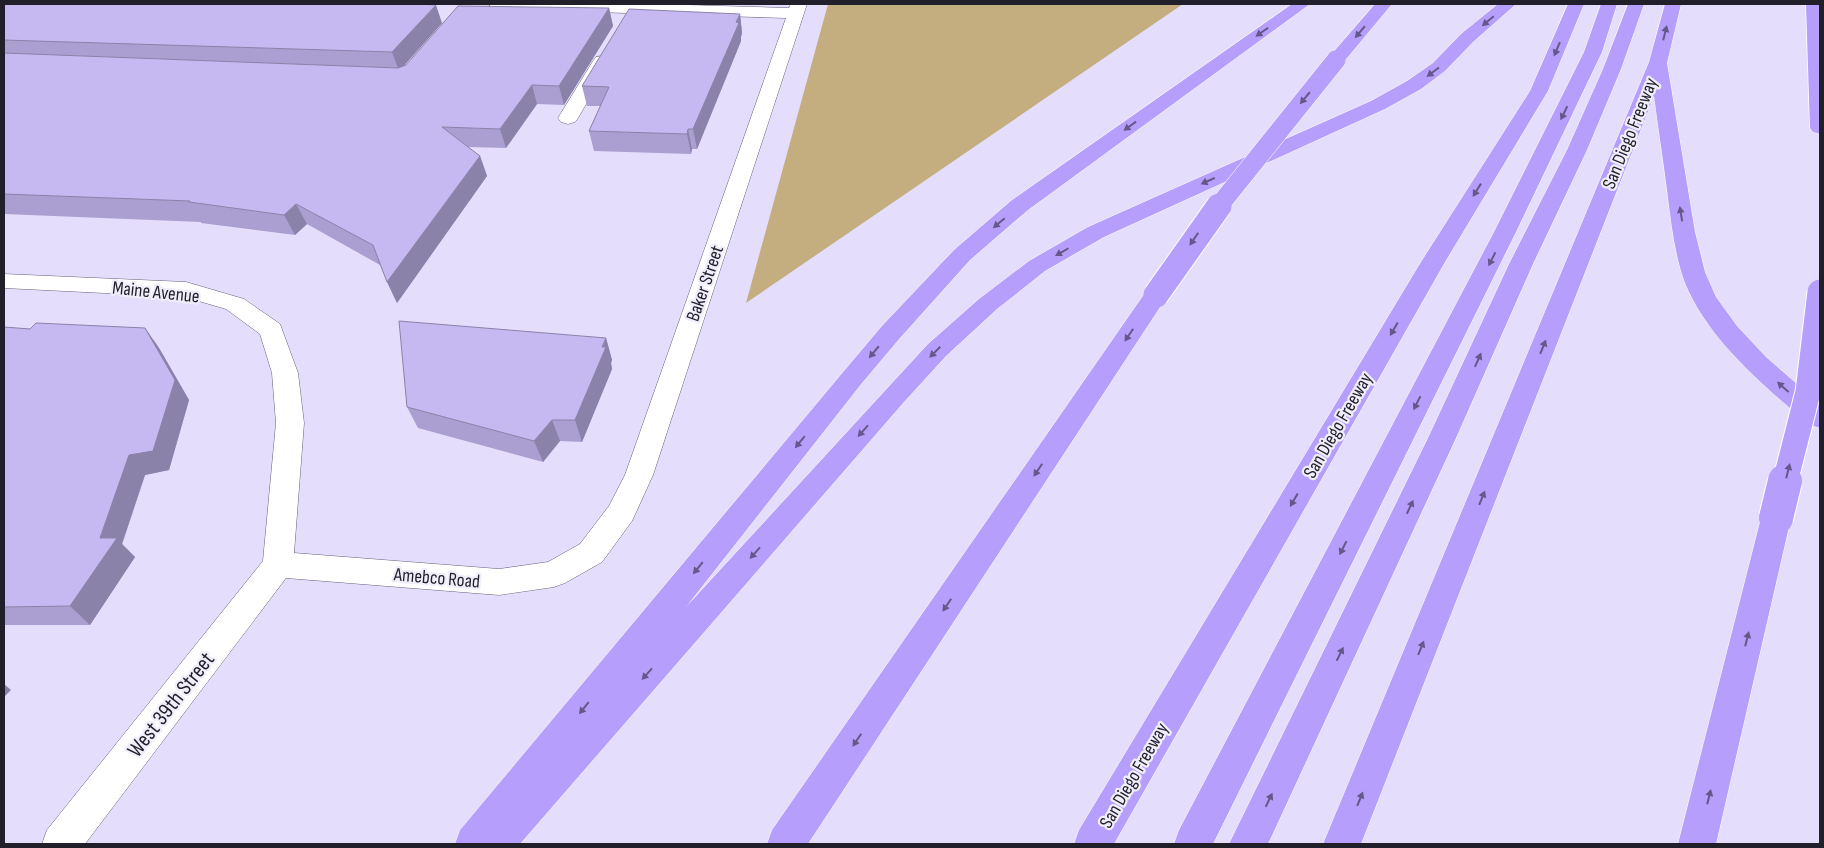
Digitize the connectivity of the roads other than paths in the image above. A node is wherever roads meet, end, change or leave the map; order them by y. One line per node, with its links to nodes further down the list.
1 (497, 4): 9 (street)
2 (1302, 4): 23 (highway, one-way to 23)
3 (1384, 4): 25 (highway, one-way to 25, bridge)
4 (1508, 4): 24 (highway, one-way to 24)
5 (1576, 4): 26 (highway, San Diego Freeway, one-way to 26)
6 (1609, 4): 27 (highway, one-way to 27)
7 (1636, 4): 28 (highway, one-way to 7)
8 (1673, 4): 14 (highway, San Diego Freeway, one-way to 8)
9 (634, 8): 11 (street); 12 (street)
10 (1816, 8): 16 (highway)
11 (797, 9): 20 (street, Baker Street)
12 (624, 25)
13 (609, 50): 15 (street)
14 (1658, 62): 19 (highway, one-way to 14); 29 (highway, San Diego Freeway, one-way to 14)
15 (568, 118)
16 (1820, 128)
17 (4, 281): 21 (street, Maine Avenue)
18 (1820, 292): 30 (highway, one-way to 18, bridge)
19 (1820, 418)
20 (591, 553): 21 (street, Amebco Road)
21 (278, 565): 22 (street, West 39th Street)
22 (61, 844)
23 (474, 844)
24 (495, 844)
25 (786, 844)
26 (1093, 844)
27 (1193, 844)
28 (1248, 844)
29 (1342, 844)
30 (1697, 844)

